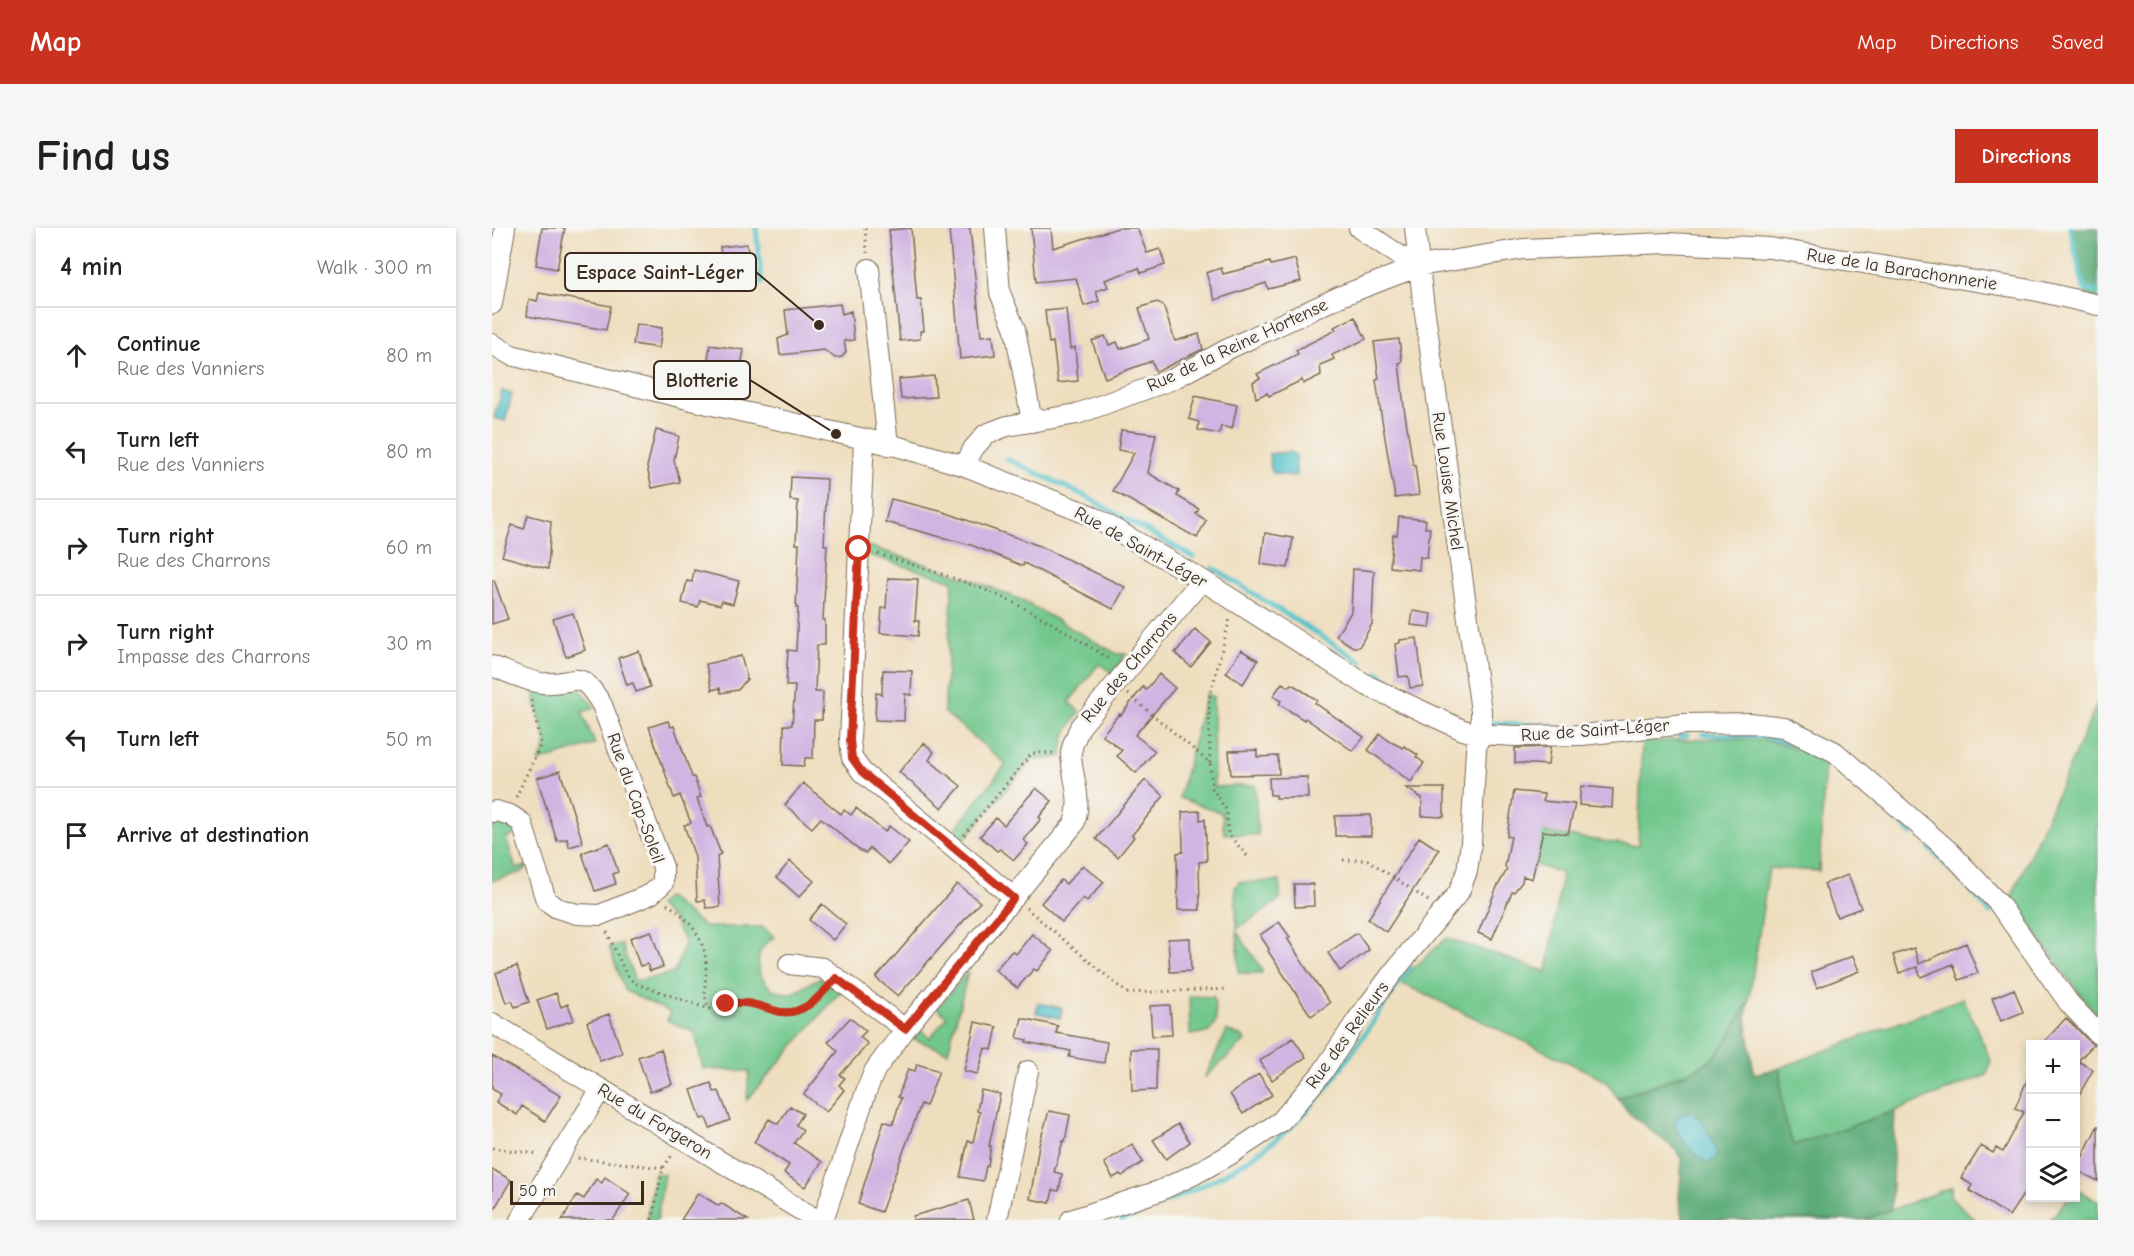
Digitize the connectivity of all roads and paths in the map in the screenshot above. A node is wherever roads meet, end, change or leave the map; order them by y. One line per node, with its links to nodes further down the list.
1 (506, 228): 8 (street)
2 (865, 228): 7 (path)
3 (995, 228): 11 (street)
4 (1359, 228): 6 (street)
5 (1415, 228): 6 (street, Rue Louise Michel)
6 (1419, 266): 9 (street, Rue de la Barachonnerie); 11 (street, Rue de la Reine Hortense); 21 (street, Rue Louise Michel)
7 (869, 269): 13 (street)
8 (492, 304)
9 (2098, 305)
10 (492, 344): 12 (street, Rue de Saint-Léger)
11 (1032, 422): 14 (street, Rue de la Reine Hortense)
12 (864, 440): 13 (street, Rue de Saint-Léger); 15 (street)
13 (888, 445): 14 (street, Rue de Saint-Léger)
14 (964, 466): 16 (street, Rue de Saint-Léger)
15 (859, 549): 19 (path); 25 (street)
16 (1202, 580): 17 (street, Rue de Saint-Léger); 19 (street, Rue des Charrons)
17 (1234, 601): 21 (street, Rue de Saint-Léger); 23 (path)
18 (492, 666): 20 (street, Rue du Cap-Soleil)
19 (1121, 677): 22 (street, Rue des Charrons); 23 (path)
20 (529, 680): 24 (path); 28 (street, Rue du Cap-Soleil)
21 (1479, 734): 30 (street, Rue des Relieurs); 38 (street, Rue de Saint-Léger)
22 (1071, 752): 25 (path); 29 (street)
23 (1210, 763): 26 (path)
24 (501, 814): 31 (street)
25 (955, 849): 29 (street)
26 (1250, 858)
27 (1343, 860): 30 (path)
28 (651, 894): 31 (street); 35 (path)
29 (1014, 898): 34 (path); 37 (street)
30 (1444, 911): 47 (street, Rue des Relieurs)
31 (600, 915): 35 (path)
32 (789, 964): 33 (street)
33 (836, 978): 35 (path); 37 (street)
34 (1228, 989)
35 (709, 1009)
36 (492, 1023): 40 (street, Rue du Forgeron)
37 (905, 1029): 45 (street)
38 (2098, 1034)
39 (1028, 1071): 46 (street)
40 (601, 1089): 42 (street); 44 (street, Rue du Forgeron)
41 (663, 1168): 43 (path)
42 (520, 1220)
43 (652, 1220)
44 (817, 1220)
45 (823, 1220)
46 (997, 1220)
47 (1071, 1220)

